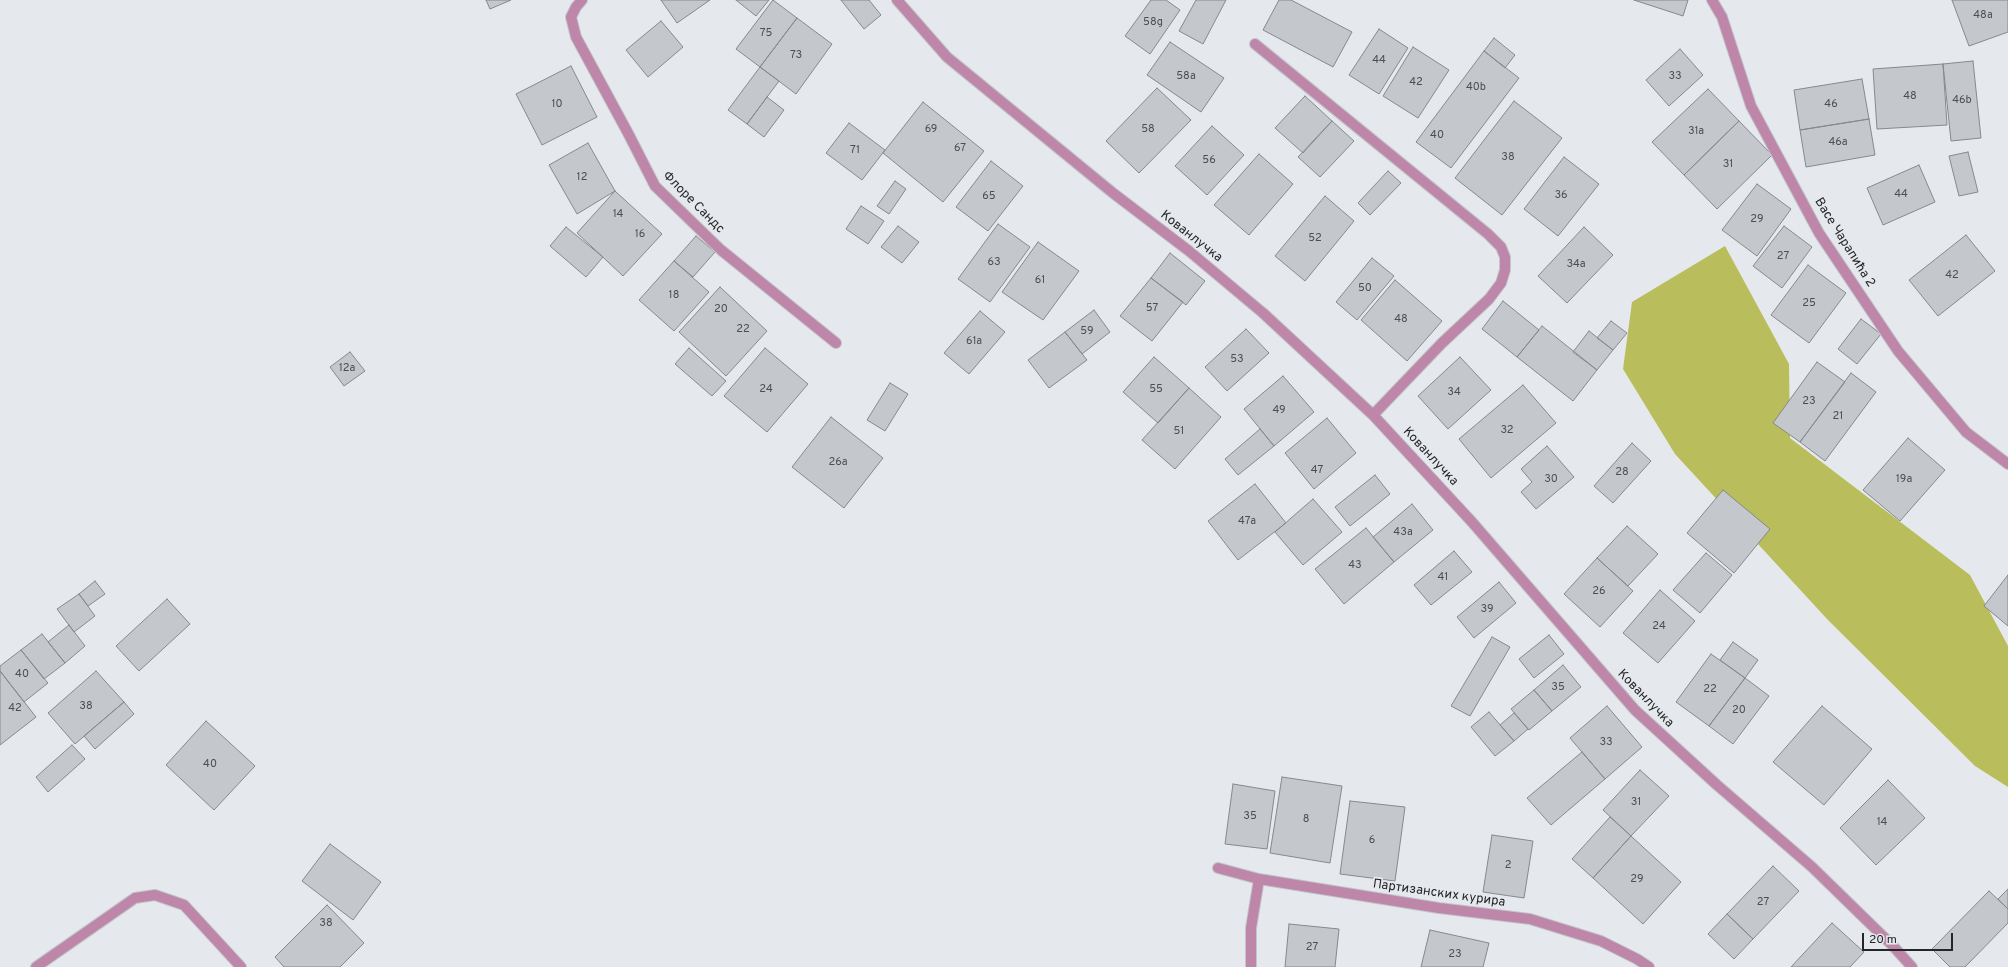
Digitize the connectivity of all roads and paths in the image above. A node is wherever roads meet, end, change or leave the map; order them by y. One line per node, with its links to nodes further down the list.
1 (582, 0): 5 (street, Флоре Сандс)
2 (897, 0): 6 (street, Кованлучка)
3 (1712, 0): 7 (street, Васе Чарапића 2)
4 (1255, 44): 6 (street)
5 (836, 343)
6 (1373, 415): 14 (street, Кованлучка)
7 (2008, 464)
8 (1218, 868): 9 (street, Партизанских курира)
9 (1259, 879): 12 (street); 13 (street, Партизанских курира)
10 (36, 967): 11 (street)
11 (240, 967)
12 (1251, 967)
13 (1649, 967)
14 (1912, 967)

